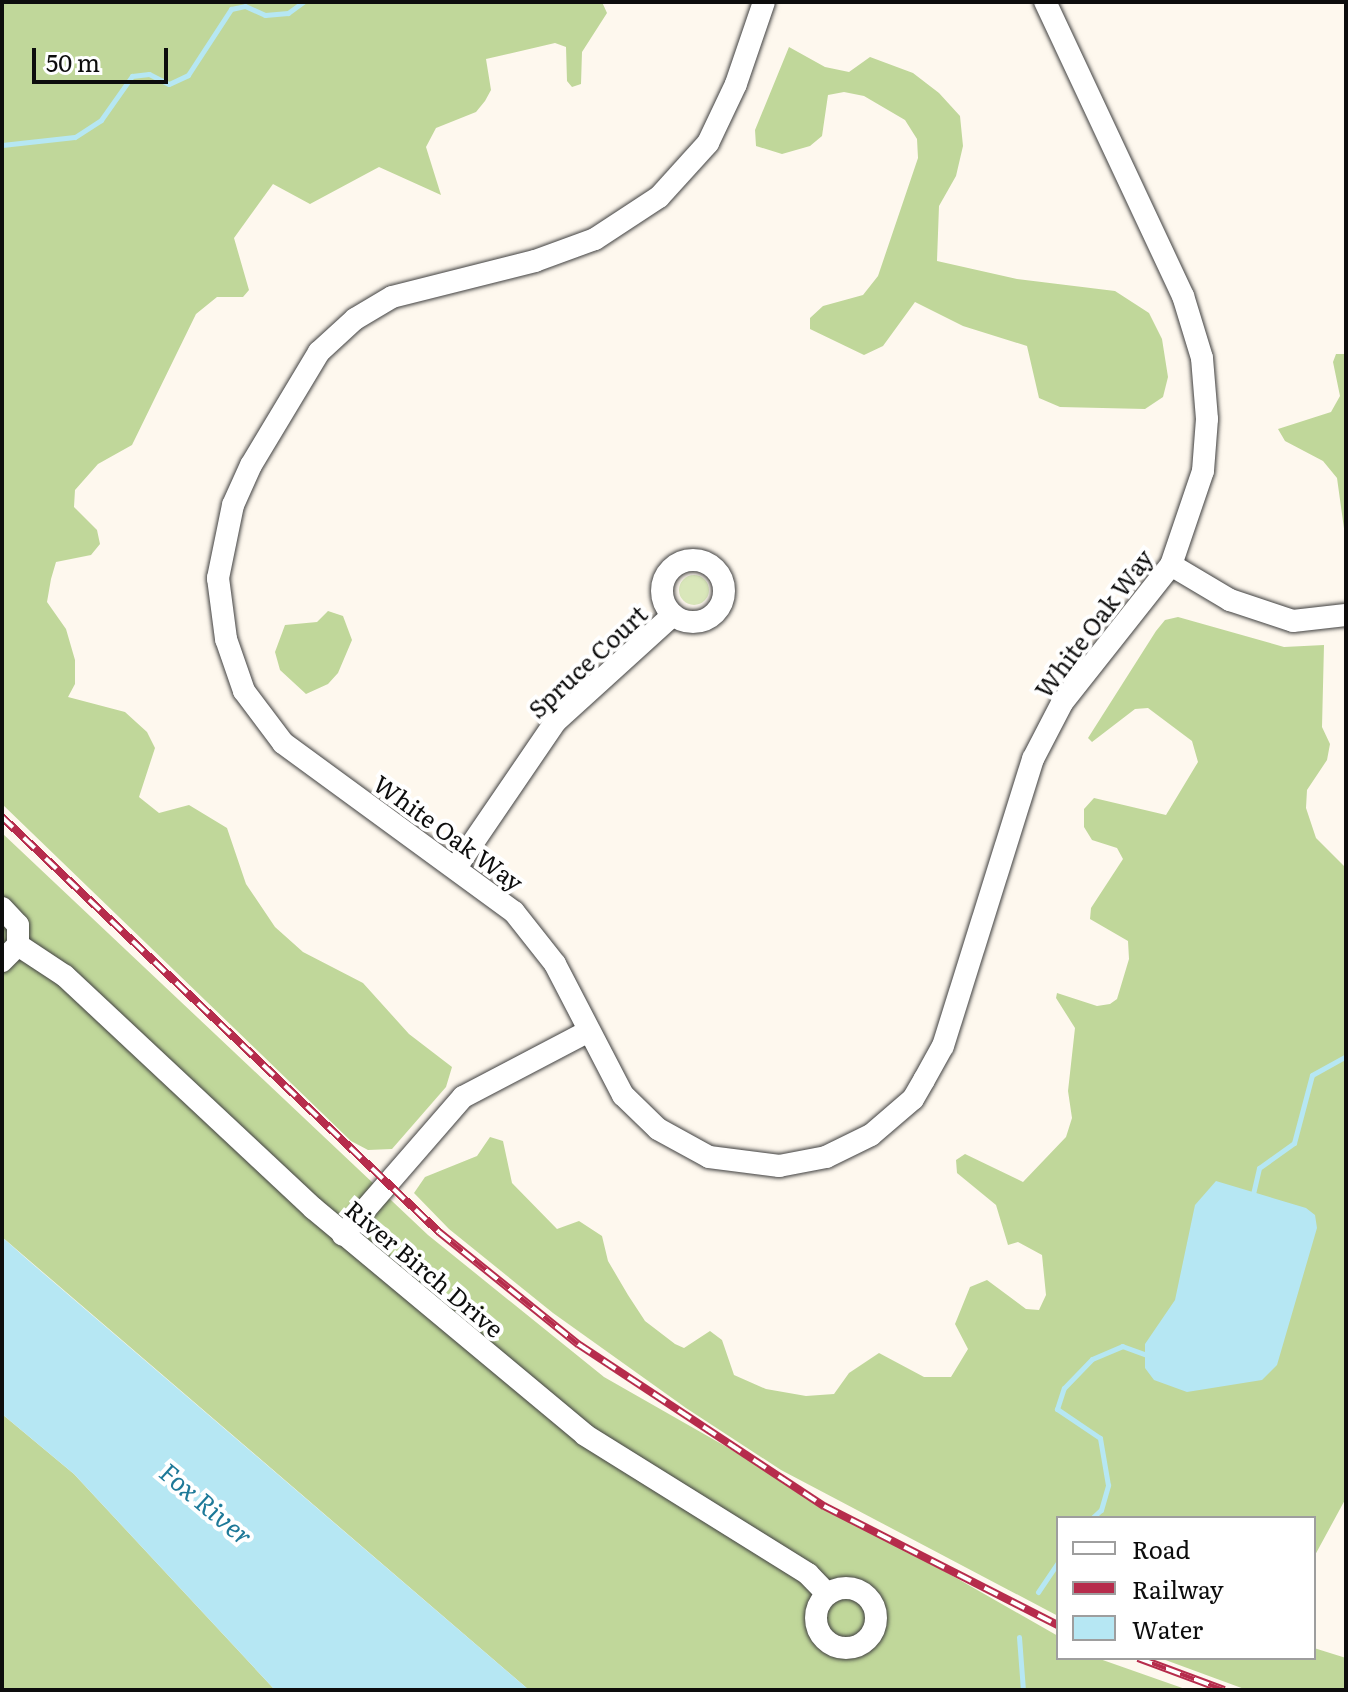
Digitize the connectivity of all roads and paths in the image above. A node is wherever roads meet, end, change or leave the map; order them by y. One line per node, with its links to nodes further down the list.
1 (764, 2): 6 (street, White Oak Way)
2 (1045, 2): 3 (street, White Oak Way)
3 (1171, 565): 5 (street); 9 (street, White Oak Way)
4 (673, 615): 6 (street, Spruce Court)
5 (1346, 615)
6 (457, 866): 9 (street, White Oak Way)
7 (2, 908): 8 (street, River Birch Drive)
8 (10, 953): 10 (street, River Birch Drive)
9 (587, 1032): 10 (street)
10 (343, 1235): 11 (street, River Birch Drive)
11 (827, 1594)

